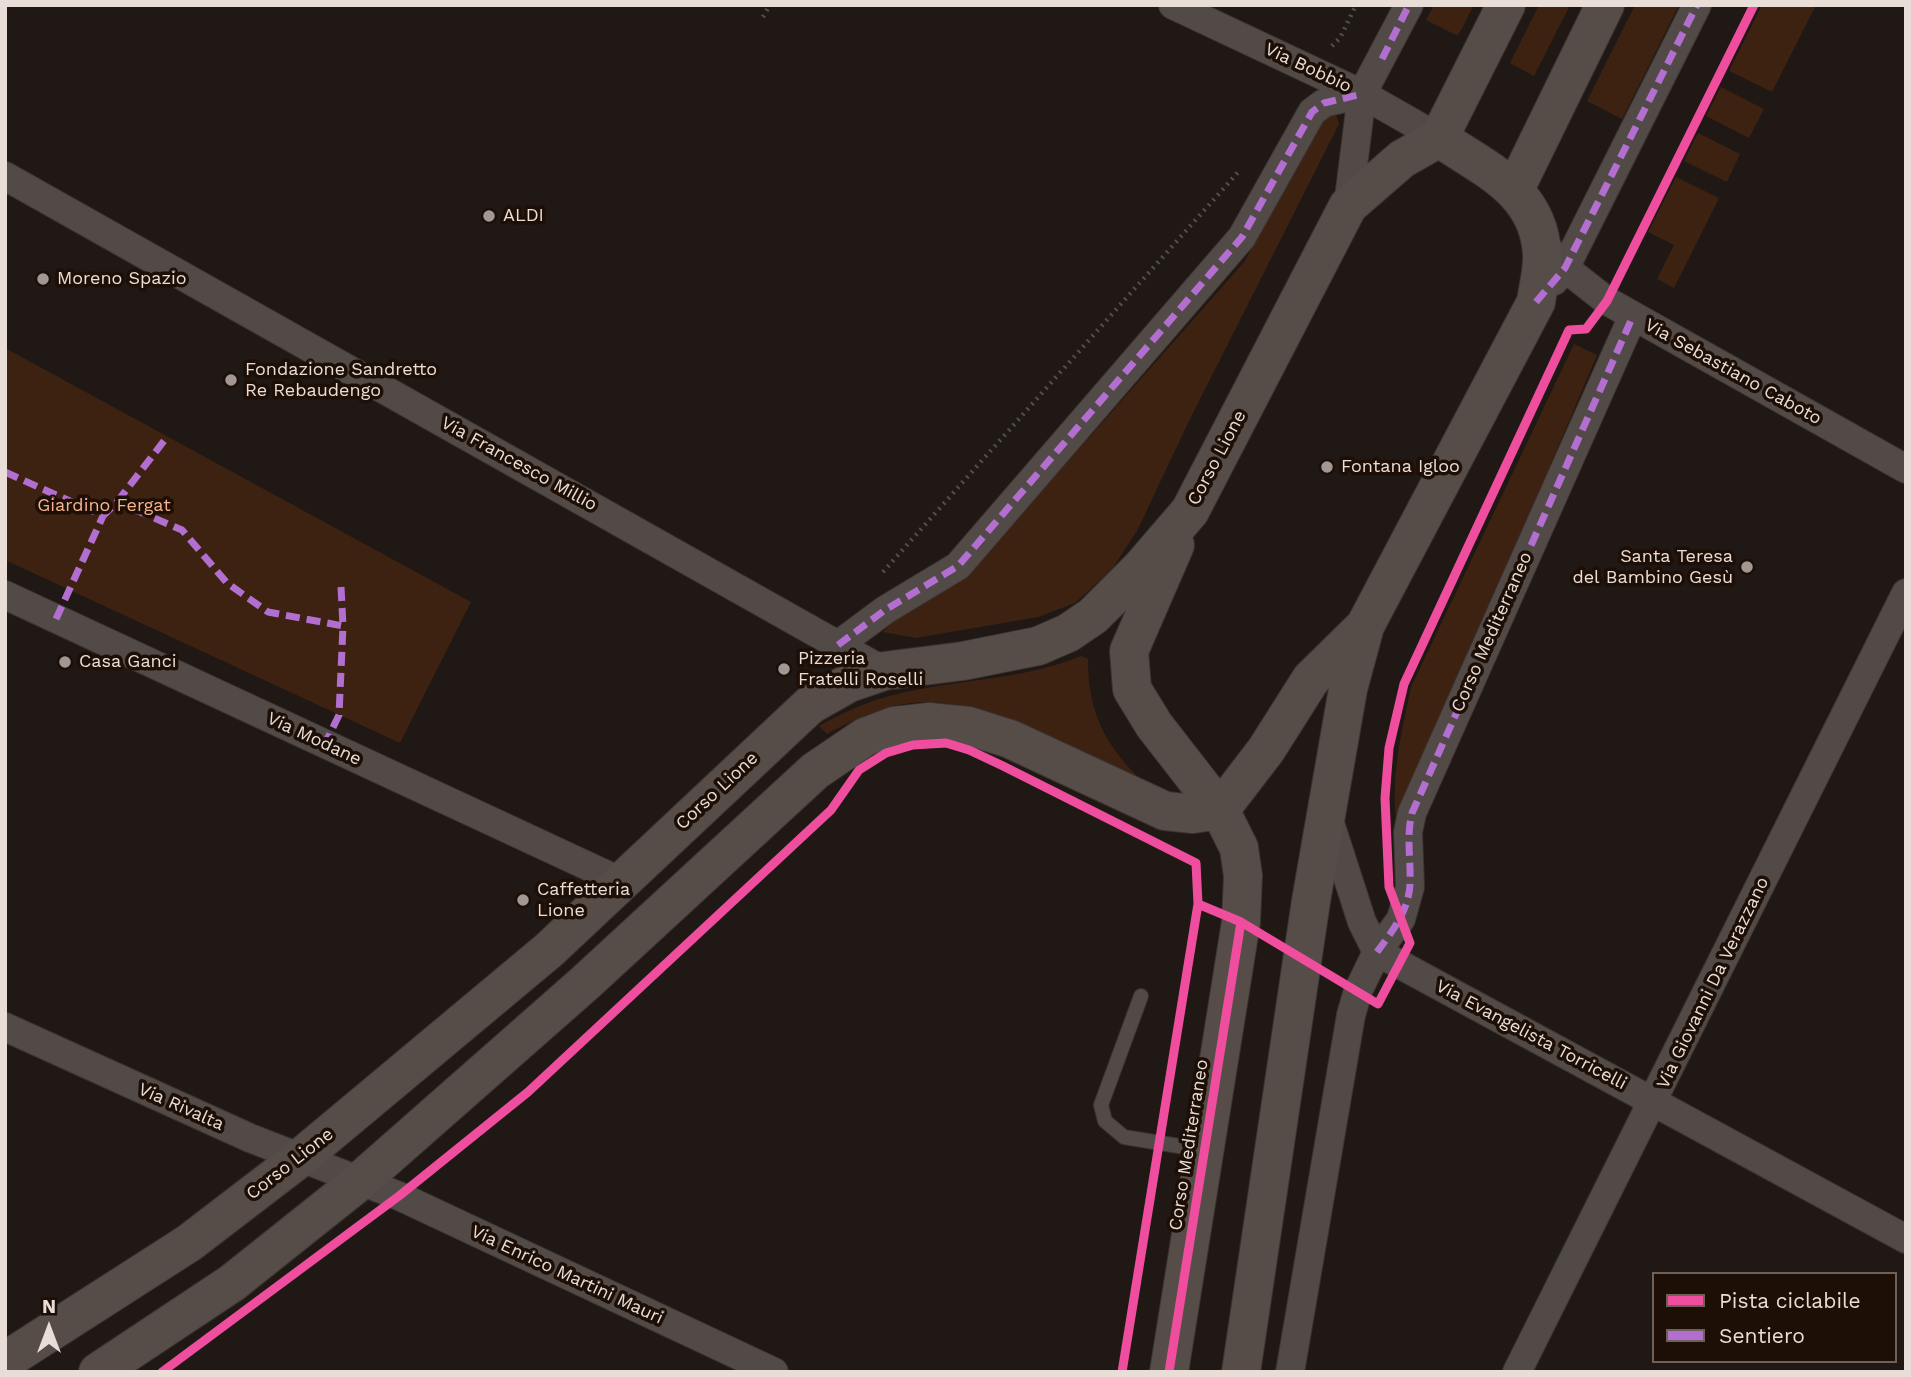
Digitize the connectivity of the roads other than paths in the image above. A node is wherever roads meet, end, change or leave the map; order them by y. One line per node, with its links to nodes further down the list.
1 (1173, 5): 6 (street, Via Bobbio)
2 (1409, 5): 6 (street, Corso Lione)
3 (1506, 5): 7 (street)
4 (1605, 5): 9 (street)
5 (1697, 5): 11 (street)
6 (1362, 94): 7 (street, Via Bobbio); 10 (street, Corso Lione); 18 (street)
7 (1439, 138): 9 (street); 10 (street, Corso Lione)
8 (5, 176): 18 (street, Via Francesco Millio)
9 (1515, 190): 11 (street)
10 (1348, 206): 14 (street, Corso Lione)
11 (1553, 254): 12 (street, Via Sebastiano Caboto); 17 (street)
12 (1633, 316): 13 (street, Via Sebastiano Caboto); 23 (street, Corso Mediterraneo)
13 (1906, 469)
14 (1190, 511): 19 (street, Corso Lione); 20 (street, Corso Mediterraneo)
15 (1906, 593): 26 (street, Via Giovanni Da Verazzano)
16 (5, 595): 22 (street, Via Modane)
17 (1365, 626): 20 (street); 21 (street)
18 (838, 645): 19 (street, Via Francesco Millio)
19 (884, 671): 22 (street, Corso Lione)
20 (1220, 810): 27 (street, Corso Mediterraneo); 29 (street)
21 (1326, 811): 23 (street); 35 (street)
22 (622, 882): 28 (street, Corso Lione)
23 (1377, 952): 26 (street, Via Evangelista Torricelli); 36 (street, Corso Mediterraneo)
24 (1141, 996): 27 (lane)
25 (5, 1027): 28 (street, Via Rivalta)
26 (1654, 1101): 30 (street, Via Evangelista Torricelli); 37 (street, Via Giovanni Da Verazzano)
27 (1205, 1150): 34 (street, Corso Mediterraneo)
28 (300, 1158): 29 (street, Via Rivalta); 31 (street, Corso Lione)
29 (360, 1181): 32 (street); 33 (street, Via Enrico Martini Mauri)
30 (1906, 1239)
31 (5, 1362)
32 (99, 1372)
33 (774, 1372)
34 (1169, 1372)
35 (1241, 1372)
36 (1290, 1372)
37 (1517, 1372)

